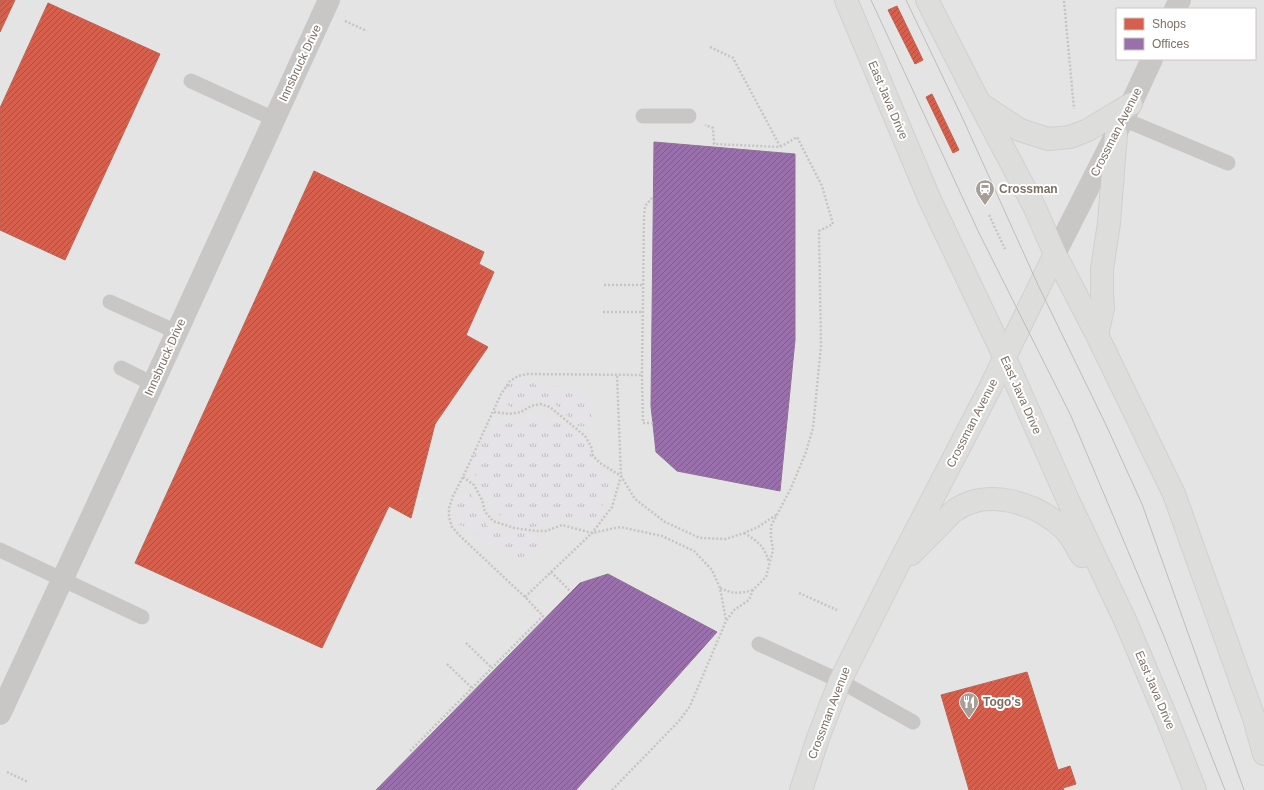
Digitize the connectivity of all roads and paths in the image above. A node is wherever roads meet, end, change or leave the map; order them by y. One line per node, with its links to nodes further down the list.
1 (329, 0): 12 (street, Innsbruck Drive)
2 (846, 0): 27 (main road, East Java Drive)
3 (927, 0): 8 (main road)
4 (1064, 1): 9 (path)
5 (710, 47): 14 (path)
6 (1152, 60): 13 (street, Crossman Avenue)
7 (191, 81): 12 (lane)
8 (980, 104): 13 (main road); 19 (main road)
9 (1074, 109)
10 (644, 116): 11 (lane)
11 (689, 116): 14 (path)
12 (274, 119): 25 (street, Innsbruck Drive)
13 (1123, 119): 15 (lane); 19 (street, Crossman Avenue); 26 (main road)
14 (780, 147): 36 (path)
15 (1228, 163)
16 (653, 197): 21 (path)
17 (989, 215): 18 (path)
18 (1005, 249)
19 (1055, 254): 26 (main road); 27 (main road, Crossman Avenue)
20 (604, 285): 21 (path)
21 (644, 285): 24 (path)
22 (110, 302): 25 (lane)
23 (603, 312): 24 (path)
24 (643, 312): 30 (path)
25 (177, 332): 31 (street, Innsbruck Drive)
26 (1097, 335): 62 (main road)
27 (1005, 358): 41 (main road, Crossman Avenue); 51 (main road, East Java Drive)
28 (121, 368): 31 (lane)
29 (617, 375): 30 (path); 32 (path); 34 (path)
30 (642, 375): 33 (path)
31 (153, 384): 43 (street, Innsbruck Drive)
32 (494, 412): 34 (path); 35 (path)
33 (653, 423)
34 (621, 476): 37 (path); 38 (path)
35 (463, 478): 37 (path); 48 (path)
36 (776, 515): 38 (path); 40 (path)
37 (592, 532): 42 (path); 44 (path)
38 (744, 533): 40 (path)
39 (0, 550): 43 (lane)
40 (769, 563): 45 (path)
41 (895, 571): 51 (main road); 57 (main road, Crossman Avenue)
42 (551, 572): 46 (path); 48 (path)
43 (62, 580): 50 (lane); 59 (street, Innsbruck Drive)
44 (720, 588): 45 (path); 52 (path)
45 (753, 590): 52 (path)
46 (571, 592)
47 (799, 593): 49 (path)
48 (525, 597): 56 (path)
49 (837, 610)
50 (142, 617)
51 (1125, 620): 67 (main road, East Java Drive)
52 (726, 621): 65 (path)
53 (466, 643): 56 (path)
54 (759, 644): 57 (lane)
55 (447, 664): 58 (path)
56 (492, 668): 58 (path)
57 (840, 681): 60 (lane); 66 (main road, Crossman Avenue)
58 (472, 688): 61 (path)
59 (0, 714)
60 (913, 722)
61 (410, 751)
62 (1264, 754)
63 (7, 772): 64 (path)
64 (28, 782)
65 (612, 790)
66 (801, 790)
67 (1195, 790)

